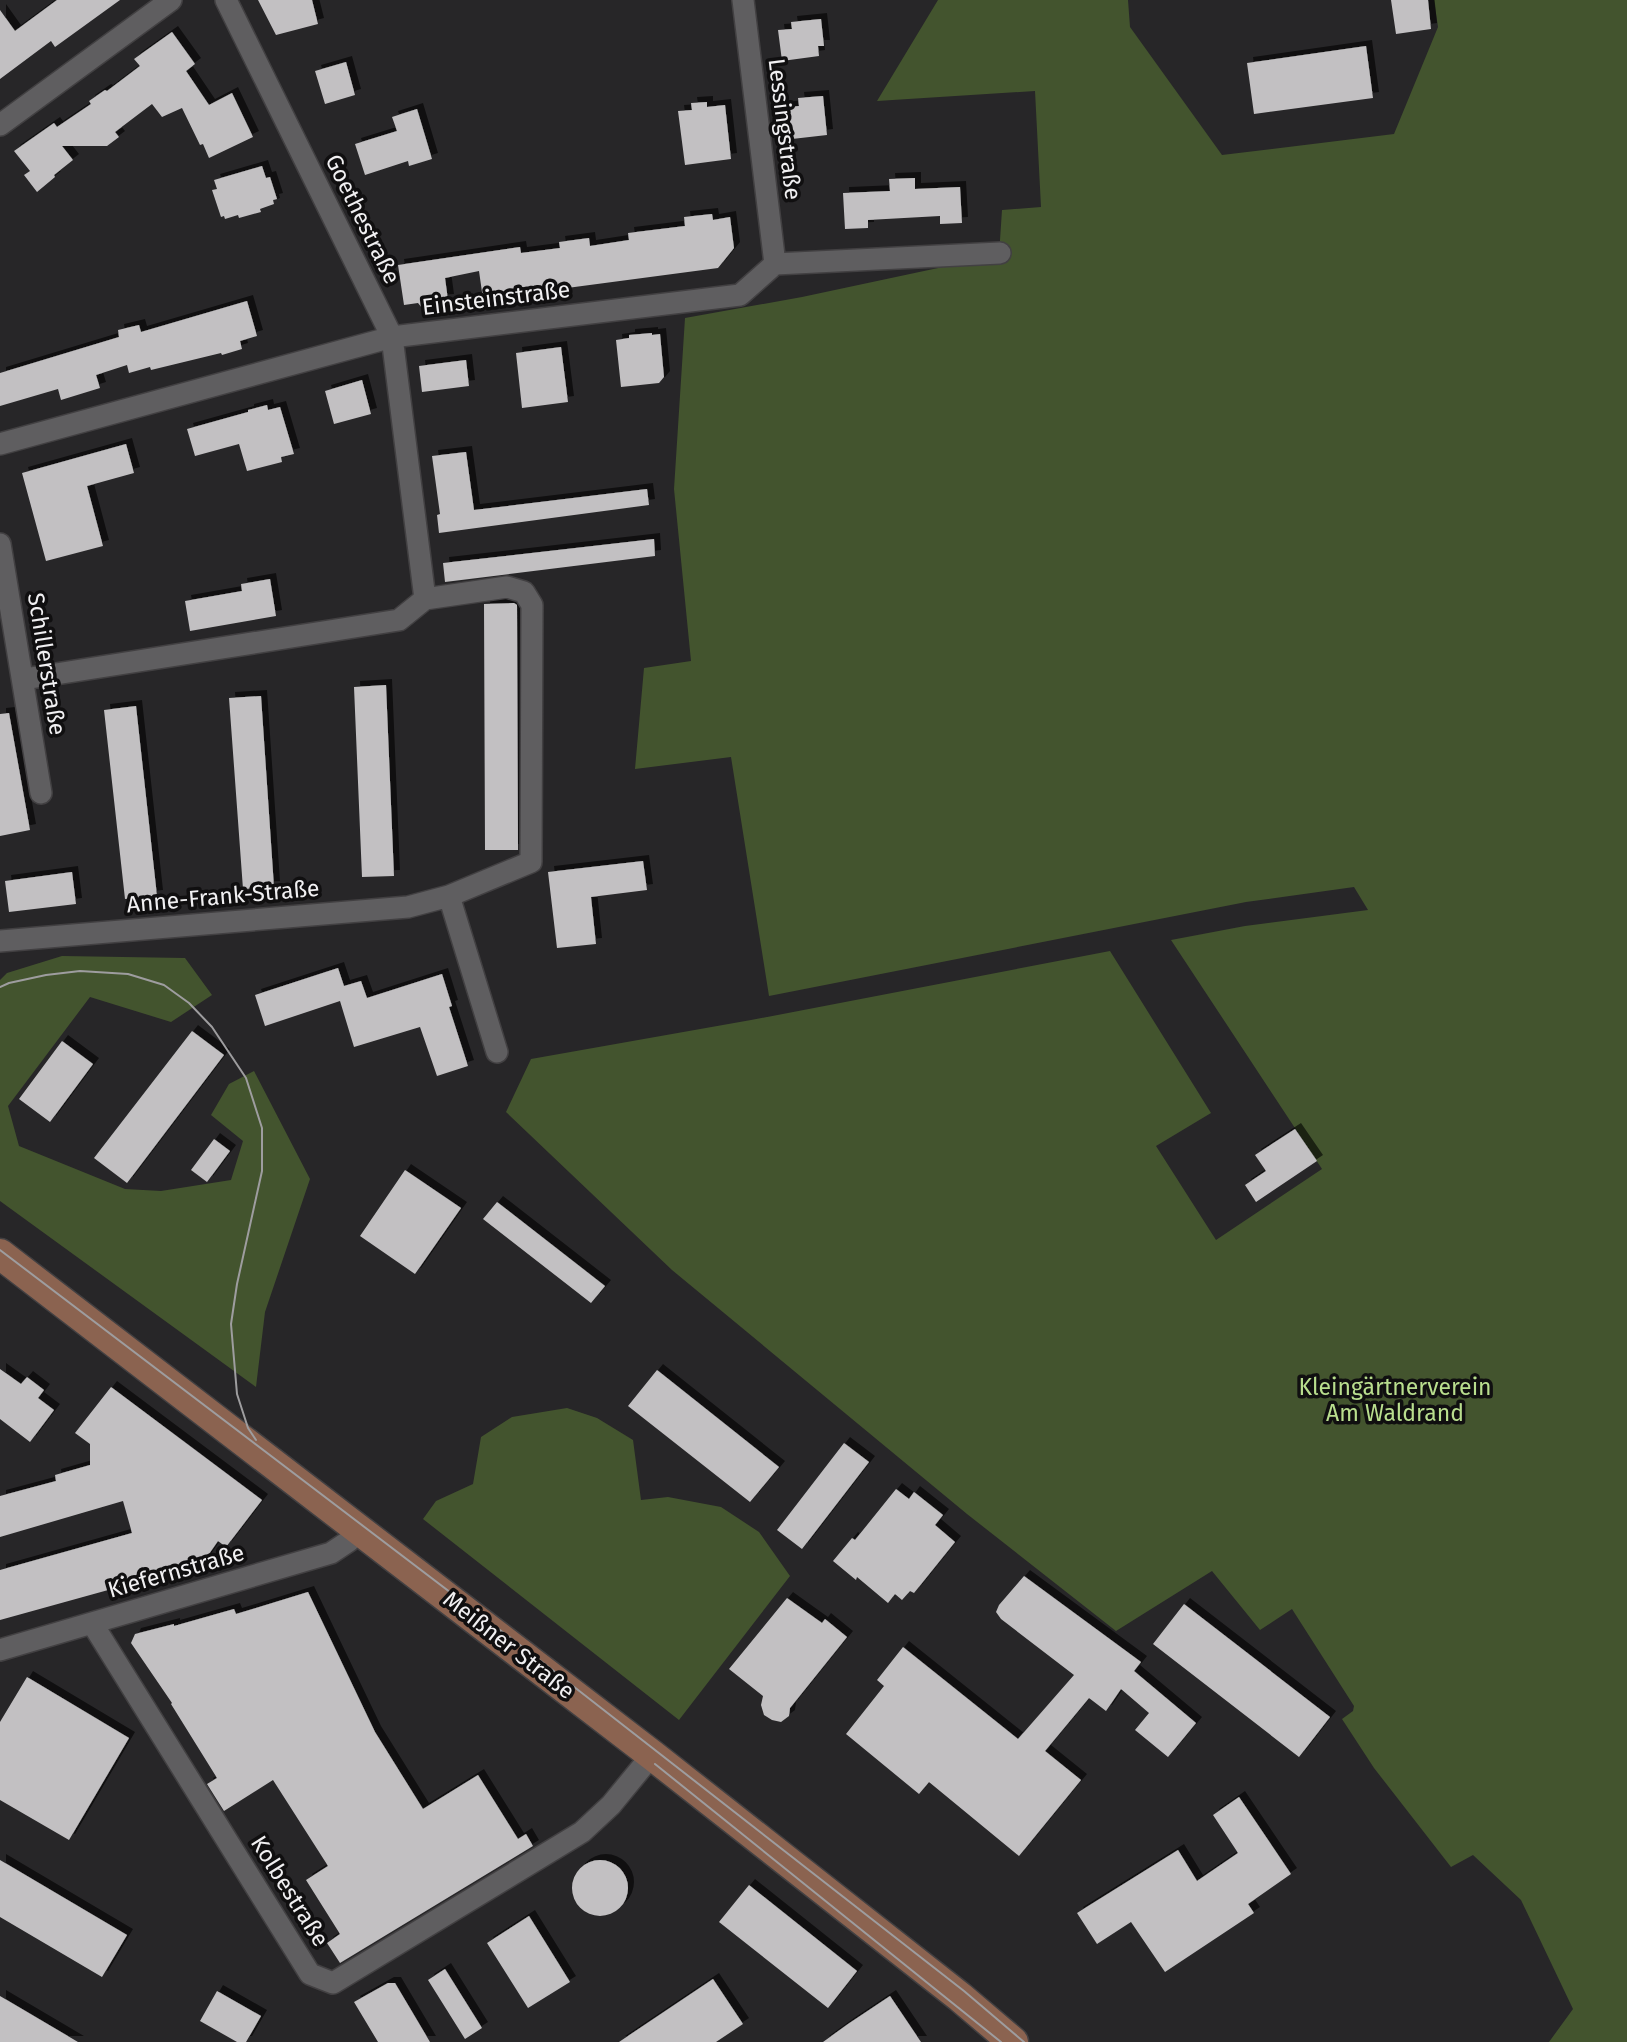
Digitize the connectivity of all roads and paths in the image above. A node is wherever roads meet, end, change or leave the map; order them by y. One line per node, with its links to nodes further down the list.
1 (171, 0): 4 (street)
2 (226, 0): 7 (street, Goethestraße)
3 (743, 0): 6 (street, Lessingstraße)
4 (0, 125)
5 (1000, 253): 6 (street)
6 (775, 264): 7 (street, Einsteinstraße)
7 (391, 337): 8 (street, Einsteinstraße); 10 (street, Goethestraße)
8 (0, 444)
9 (0, 544): 11 (street, Schillerstraße)
10 (425, 599): 11 (street); 13 (street, Anne-Frank-Straße)
11 (24, 680): 12 (street, Schillerstraße)
12 (41, 793)
13 (449, 896): 14 (street, Anne-Frank-Straße); 15 (street)
14 (0, 941)
15 (497, 1052)
16 (0, 1254): 17 (main road, Meißner Straße)
17 (359, 1529): 18 (street, Kiefernstraße); 20 (main road, Meißner Straße)
18 (92, 1623): 19 (street, Kiefernstraße); 20 (street, Kolbestraße)
19 (0, 1650)
20 (652, 1755): 21 (main road, Meißner Straße)
21 (1013, 2042)

